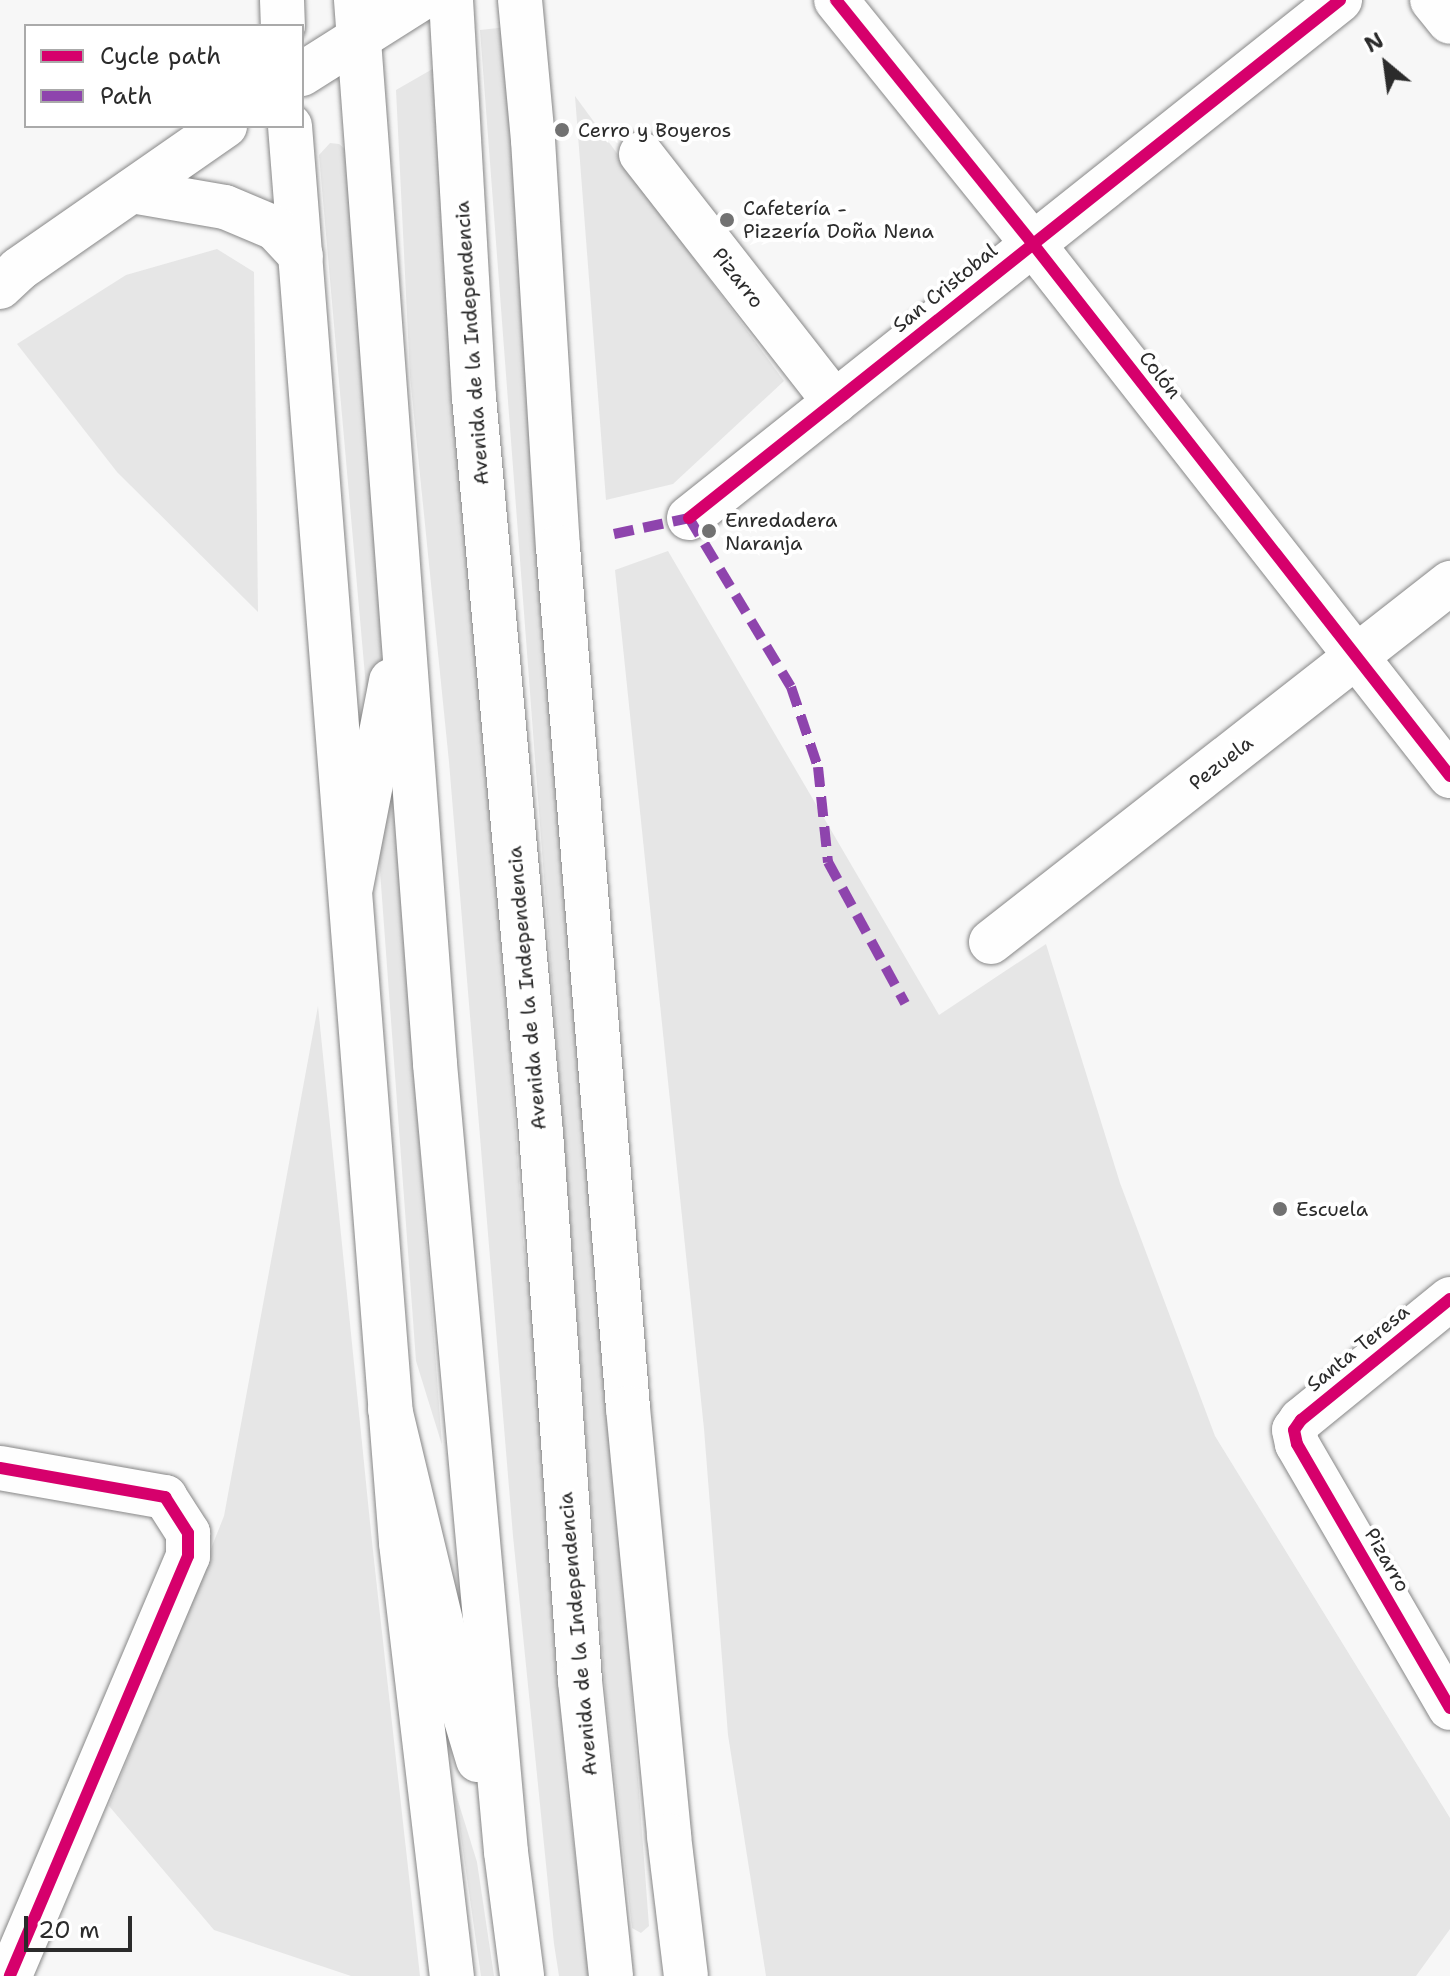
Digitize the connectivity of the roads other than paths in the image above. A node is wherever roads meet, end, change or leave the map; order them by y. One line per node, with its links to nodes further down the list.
1 (282, 0): 10 (main road)
2 (419, 0): 8 (main road)
3 (451, 0): 36 (main road, Avenida de la Independencia)
4 (520, 0): 37 (main road)
5 (836, 0): 16 (main road, Colón)
6 (1340, 0): 16 (main road, San Cristobal)
7 (1432, 0): 9 (main road)
8 (357, 19): 11 (main road); 22 (main road)
9 (1450, 22)
10 (283, 24)
11 (304, 72)
12 (222, 128): 15 (main road)
13 (290, 128): 17 (main road)
14 (641, 154): 19 (main road, Pizarro)
15 (132, 191): 17 (main road); 18 (main road)
16 (1033, 244): 19 (main road, San Cristobal); 23 (main road, Colón)
17 (301, 256): 25 (main road)
18 (0, 287)
19 (835, 402): 20 (main road, San Cristobal)
20 (689, 518)
21 (1450, 583): 23 (main road, Pezuela)
22 (402, 624): 25 (main road); 32 (main road)
23 (1356, 658): 24 (main road, Colón); 26 (main road, Pezuela)
24 (1450, 776)
25 (351, 887): 28 (main road)
26 (991, 942)
27 (1450, 1299): 29 (main road, Santa Teresa)
28 (390, 1409): 32 (main road); 34 (main road)
29 (1294, 1430): 31 (main road, Pizarro)
30 (0, 1468): 33 (main road)
31 (1450, 1708)
32 (506, 1852): 35 (main road)
33 (10, 1976)
34 (452, 1976)
35 (522, 1976)
36 (611, 1976)
37 (686, 1976)

